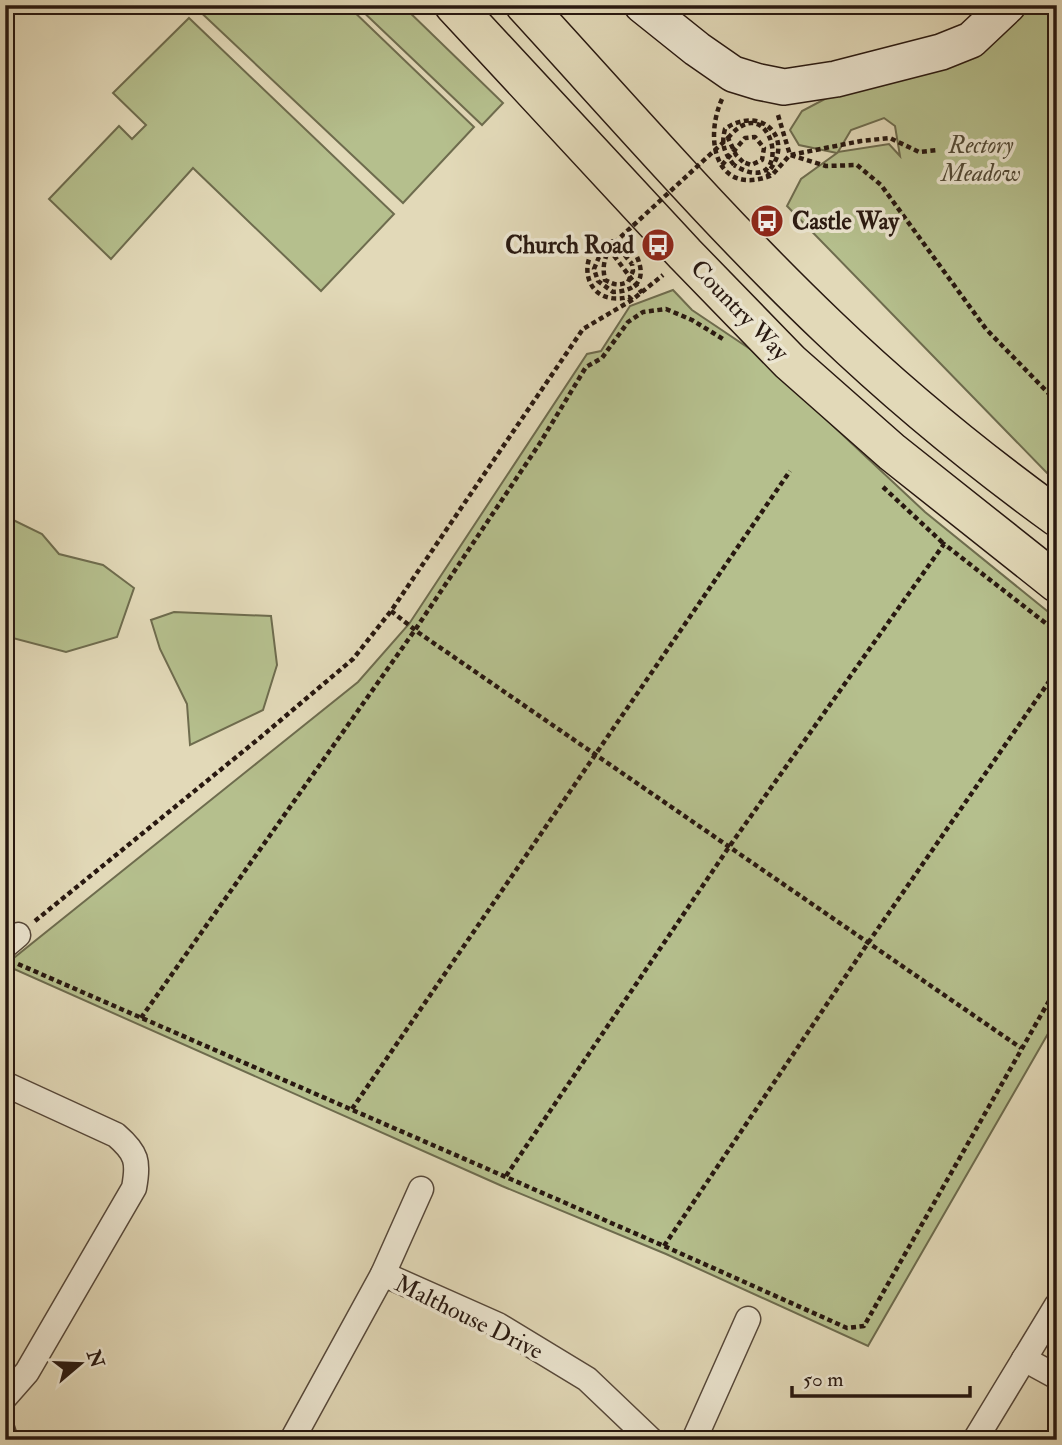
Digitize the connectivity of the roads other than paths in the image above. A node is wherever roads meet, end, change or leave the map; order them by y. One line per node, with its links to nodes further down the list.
1 (454, 5): 8 (highway, Country Way)
2 (525, 5): 6 (highway, Country Way)
3 (557, 5): 6 (highway)
4 (642, 5): 5 (street)
5 (1008, 5)
6 (655, 147): 7 (highway, Country Way)
7 (1057, 517)
8 (1057, 586)
9 (5, 1084): 16 (street)
10 (421, 1189): 11 (street)
11 (383, 1274): 19 (street); 20 (street, Malthouse Drive)
12 (1057, 1305): 14 (street)
13 (748, 1319): 21 (street)
14 (1024, 1359): 15 (street); 22 (street)
15 (1057, 1377)
16 (5, 1397)
17 (5, 1418): 18 (lane)
18 (12, 1440)
19 (292, 1440)
20 (651, 1440)
21 (694, 1440)
22 (975, 1440)

